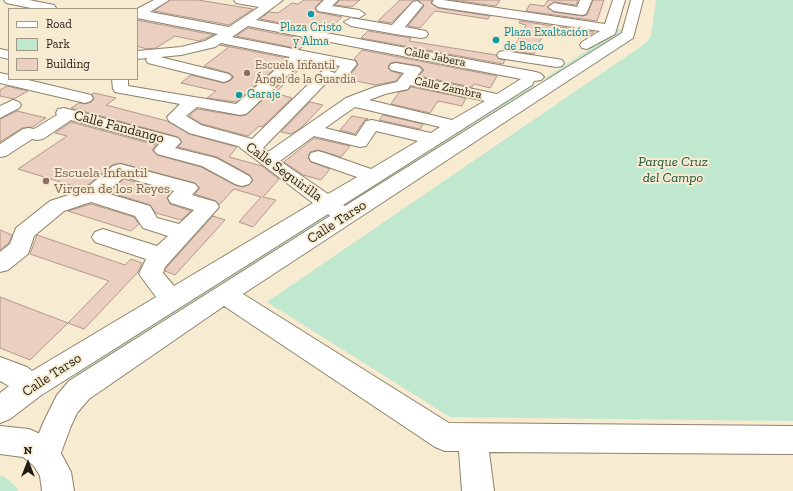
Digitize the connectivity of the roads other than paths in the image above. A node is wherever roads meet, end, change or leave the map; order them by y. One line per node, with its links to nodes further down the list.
1 (10, 0): 11 (street)
2 (163, 0): 21 (street)
3 (240, 0): 8 (street)
4 (332, 0): 14 (street)
5 (619, 0): 19 (street)
6 (636, 0): 54 (street, Calle Tarso)
7 (425, 2): 12 (street); 18 (street)
8 (273, 3): 16 (street)
9 (531, 3): 13 (street)
10 (584, 6): 19 (street)
11 (49, 8)
12 (511, 14): 13 (street); 17 (street)
13 (525, 16): 19 (street)
14 (355, 18): 18 (street); 22 (street)
15 (468, 20): 17 (street)
16 (245, 22): 21 (street); 22 (street, Calle Jabera)
17 (504, 26): 19 (street)
18 (394, 30): 20 (street)
19 (594, 33): 29 (street, Calle Tarso)
20 (421, 34)
21 (225, 36): 24 (street); 26 (street)
22 (335, 38): 28 (street, Calle Jabera)
23 (451, 44): 28 (street)
24 (301, 55): 38 (street); 45 (street)
25 (504, 55): 29 (street)
26 (138, 56)
27 (138, 56): 31 (street)
28 (441, 58): 32 (street, Calle Jabera)
29 (557, 63): 32 (street, Calle Tarso)
30 (396, 66): 35 (street)
31 (224, 77)
32 (536, 77): 36 (street, Calle Tarso)
33 (8, 80): 39 (street)
34 (120, 80): 38 (street)
35 (407, 80): 36 (street, Calle Zambra); 37 (street, Calle Zambra)
36 (500, 99): 41 (street, Calle Tarso)
37 (352, 101): 41 (street); 42 (street, Calle Zambra)
38 (193, 102): 40 (street)
39 (66, 113): 44 (street, Calle Fandango); 46 (street)
40 (190, 125): 44 (street); 45 (street, Calle Seguirilla)
41 (456, 126): 43 (street, Calle Tarso)
42 (311, 130): 43 (street); 48 (street, Calle Zambra)
43 (434, 139): 50 (street, Calle Tarso)
44 (164, 145): 49 (street); 51 (street, Calle Fandango)
45 (252, 149): 48 (street, Calle Seguirilla)
46 (0, 152)
47 (318, 157): 50 (street)
48 (268, 162): 53 (street, Calle Seguirilla)
49 (127, 172): 52 (street); 55 (street)
50 (374, 176): 53 (street, Calle Tarso)
51 (242, 180)
52 (91, 195): 55 (street); 58 (street)
53 (328, 204): 54 (street, Calle Seguirilla); 62 (street, Calle Tarso)
54 (346, 216): 61 (street, Calle Tarso)
55 (184, 233): 57 (street)
56 (103, 237): 57 (street)
57 (161, 256): 62 (street)
58 (0, 264)
59 (0, 275): 60 (street)
60 (0, 281)
61 (224, 294): 66 (street); 69 (street, Calle Tarso)
62 (172, 300): 64 (street, Calle Tarso)
63 (0, 369): 64 (street)
64 (30, 387): 65 (street, Calle Tarso)
65 (0, 410)
66 (473, 437): 68 (street); 71 (street)
67 (0, 440): 69 (street)
68 (793, 440)
69 (45, 455): 70 (street)
70 (58, 491)
71 (478, 491)

